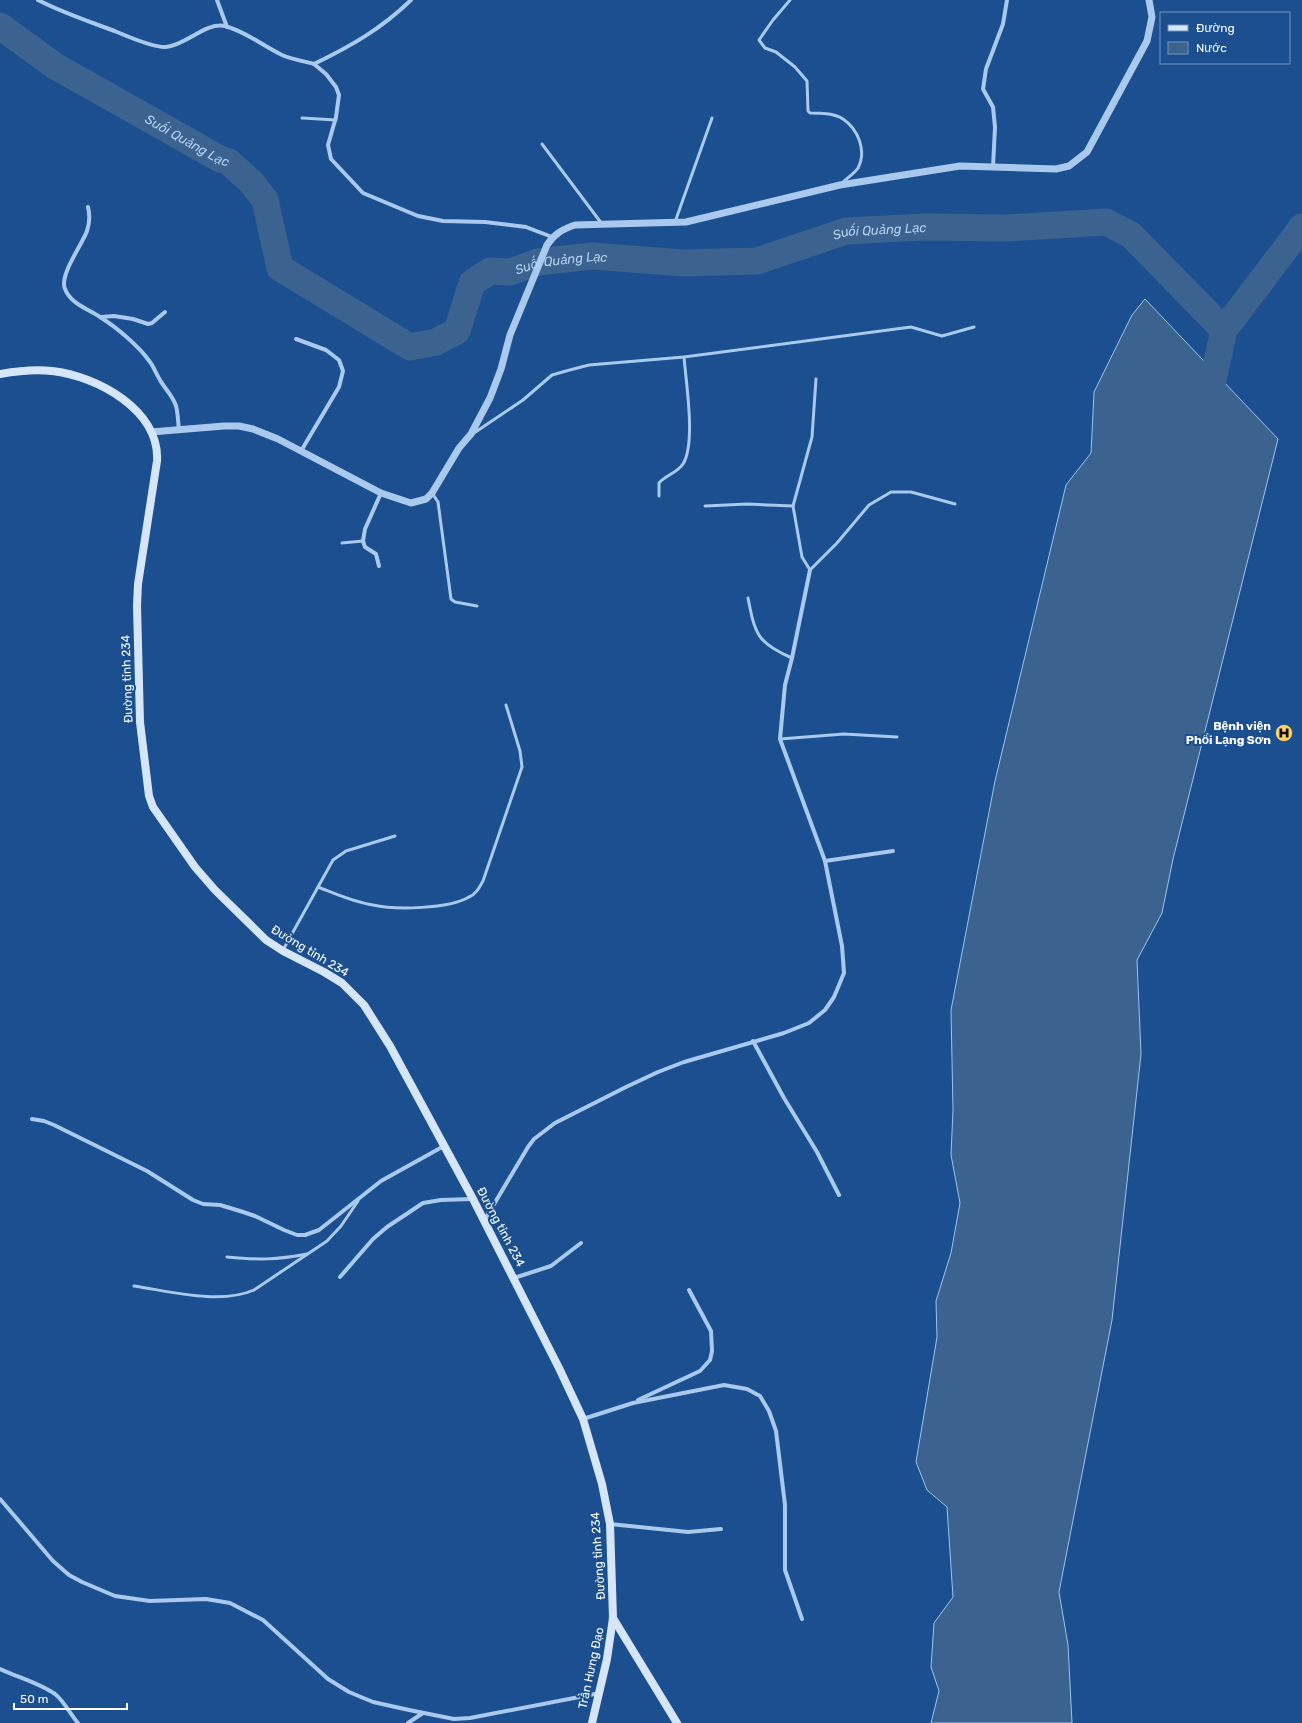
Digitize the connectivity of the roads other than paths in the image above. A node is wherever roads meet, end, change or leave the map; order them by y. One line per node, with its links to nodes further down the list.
1 (38, 0): 7 (street)
2 (217, 0): 7 (street)
3 (411, 0): 8 (street)
4 (790, 0): 14 (lane)
5 (1006, 0): 13 (street)
6 (1149, 0): 13 (street)
7 (227, 27): 8 (street)
8 (314, 64): 11 (street)
9 (302, 118): 11 (lane)
10 (712, 118): 16 (lane)
11 (336, 120): 18 (street)
12 (542, 144): 17 (lane)
13 (993, 167): 14 (street)
14 (840, 184): 16 (street)
15 (88, 207): 20 (street)
16 (675, 223): 17 (street)
17 (603, 224): 18 (street)
18 (552, 238): 28 (street)
19 (165, 312): 20 (street)
20 (101, 317): 26 (street)
21 (974, 327): 23 (lane)
22 (296, 339): 29 (street)
23 (684, 357): 28 (lane); 32 (lane)
24 (0, 374): 27 (main road, Đường tỉnh 234)
25 (816, 379): 35 (lane)
26 (179, 430): 27 (street); 29 (street)
27 (152, 432): 50 (main road, Đường tỉnh 234)
28 (471, 434): 31 (street)
29 (301, 451): 30 (street)
30 (381, 493): 31 (street); 36 (street)
31 (432, 493): 41 (lane)
32 (659, 496)
33 (955, 504): 39 (lane)
34 (705, 506): 35 (lane)
35 (793, 506): 39 (lane)
36 (363, 541): 37 (lane); 38 (street)
37 (342, 543)
38 (379, 566)
39 (810, 570): 42 (street)
40 (748, 598): 42 (lane)
41 (477, 606)
42 (792, 658): 45 (street)
43 (506, 706): 49 (lane)
44 (897, 737): 45 (lane)
45 (780, 739): 48 (street)
46 (395, 836): 49 (lane)
47 (893, 850): 48 (street)
48 (825, 861): 51 (street)
49 (318, 887): 50 (lane)
50 (282, 951): 53 (main road, Đường tỉnh 234)
51 (753, 1041): 54 (street); 57 (street)
52 (32, 1119): 55 (street)
53 (444, 1146): 55 (street); 56 (main road, Đường tỉnh 234)
54 (839, 1195)
55 (360, 1198): 59 (lane)
56 (473, 1199): 57 (main road, Đường tỉnh 234); 61 (street)
57 (484, 1221): 62 (main road, Đường tỉnh 234)
58 (581, 1243): 62 (street)
59 (308, 1254): 60 (lane); 63 (lane)
60 (227, 1257)
61 (340, 1277)
62 (514, 1278): 66 (main road, Đường tỉnh 234)
63 (134, 1286)
64 (689, 1290): 65 (street)
65 (633, 1403): 66 (street); 71 (street)
66 (583, 1419): 68 (main road, Đường tỉnh 234)
67 (0, 1499): 74 (street)
68 (610, 1524): 69 (street); 70 (main road, Đường tỉnh 234)
69 (721, 1529)
70 (613, 1618): 73 (main road, Trần Hưng Đạo); 78 (main road)
71 (802, 1619)
72 (0, 1669): 75 (street)
73 (600, 1693): 74 (street); 77 (main road, Trần Hưng Đạo)
74 (424, 1713): 76 (street)
75 (78, 1723)
76 (408, 1723)
77 (592, 1723)
78 (677, 1723)

